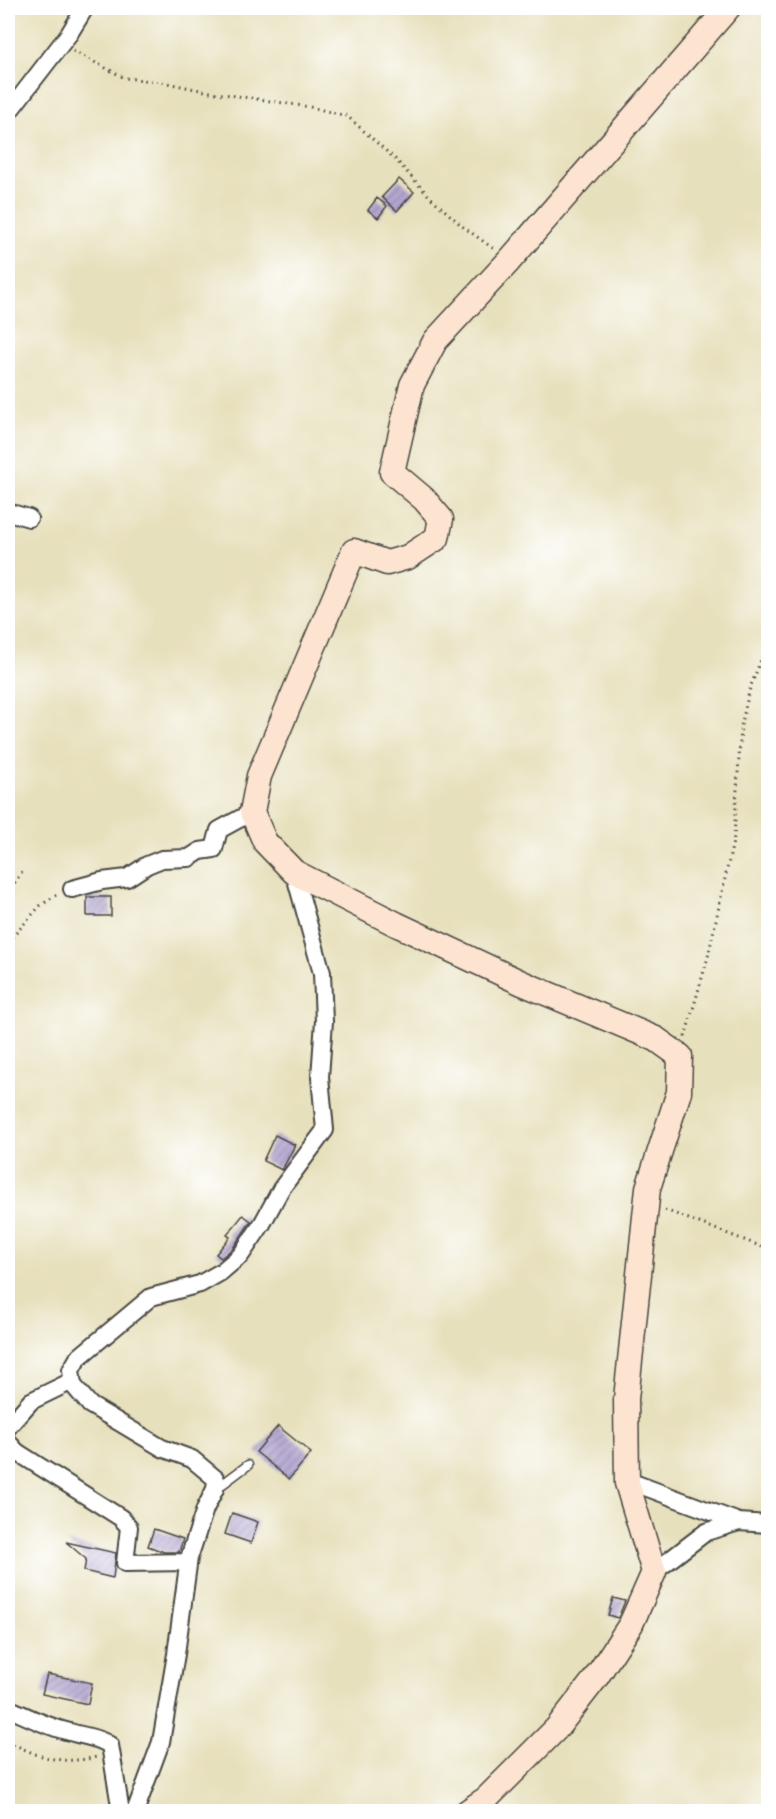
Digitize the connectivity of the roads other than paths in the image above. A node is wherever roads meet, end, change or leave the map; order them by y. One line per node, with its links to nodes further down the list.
1 (85, 8): 3 (street)
2 (728, 8): 6 (street)
3 (8, 113)
4 (8, 512): 5 (street)
5 (29, 518)
6 (252, 812): 7 (street); 8 (street)
7 (294, 872): 9 (street); 13 (street)
8 (72, 889)
9 (72, 1381): 10 (street); 14 (street)
10 (8, 1427)
11 (8, 1442): 17 (street)
12 (248, 1465): 14 (lane)
13 (626, 1480): 15 (street); 18 (street)
14 (216, 1489): 17 (street)
15 (739, 1522): 16 (street); 18 (street)
16 (768, 1524)
17 (188, 1562): 21 (street)
18 (654, 1572): 22 (street)
19 (8, 1708): 20 (street)
20 (121, 1812)
21 (135, 1812)
22 (467, 1812)

